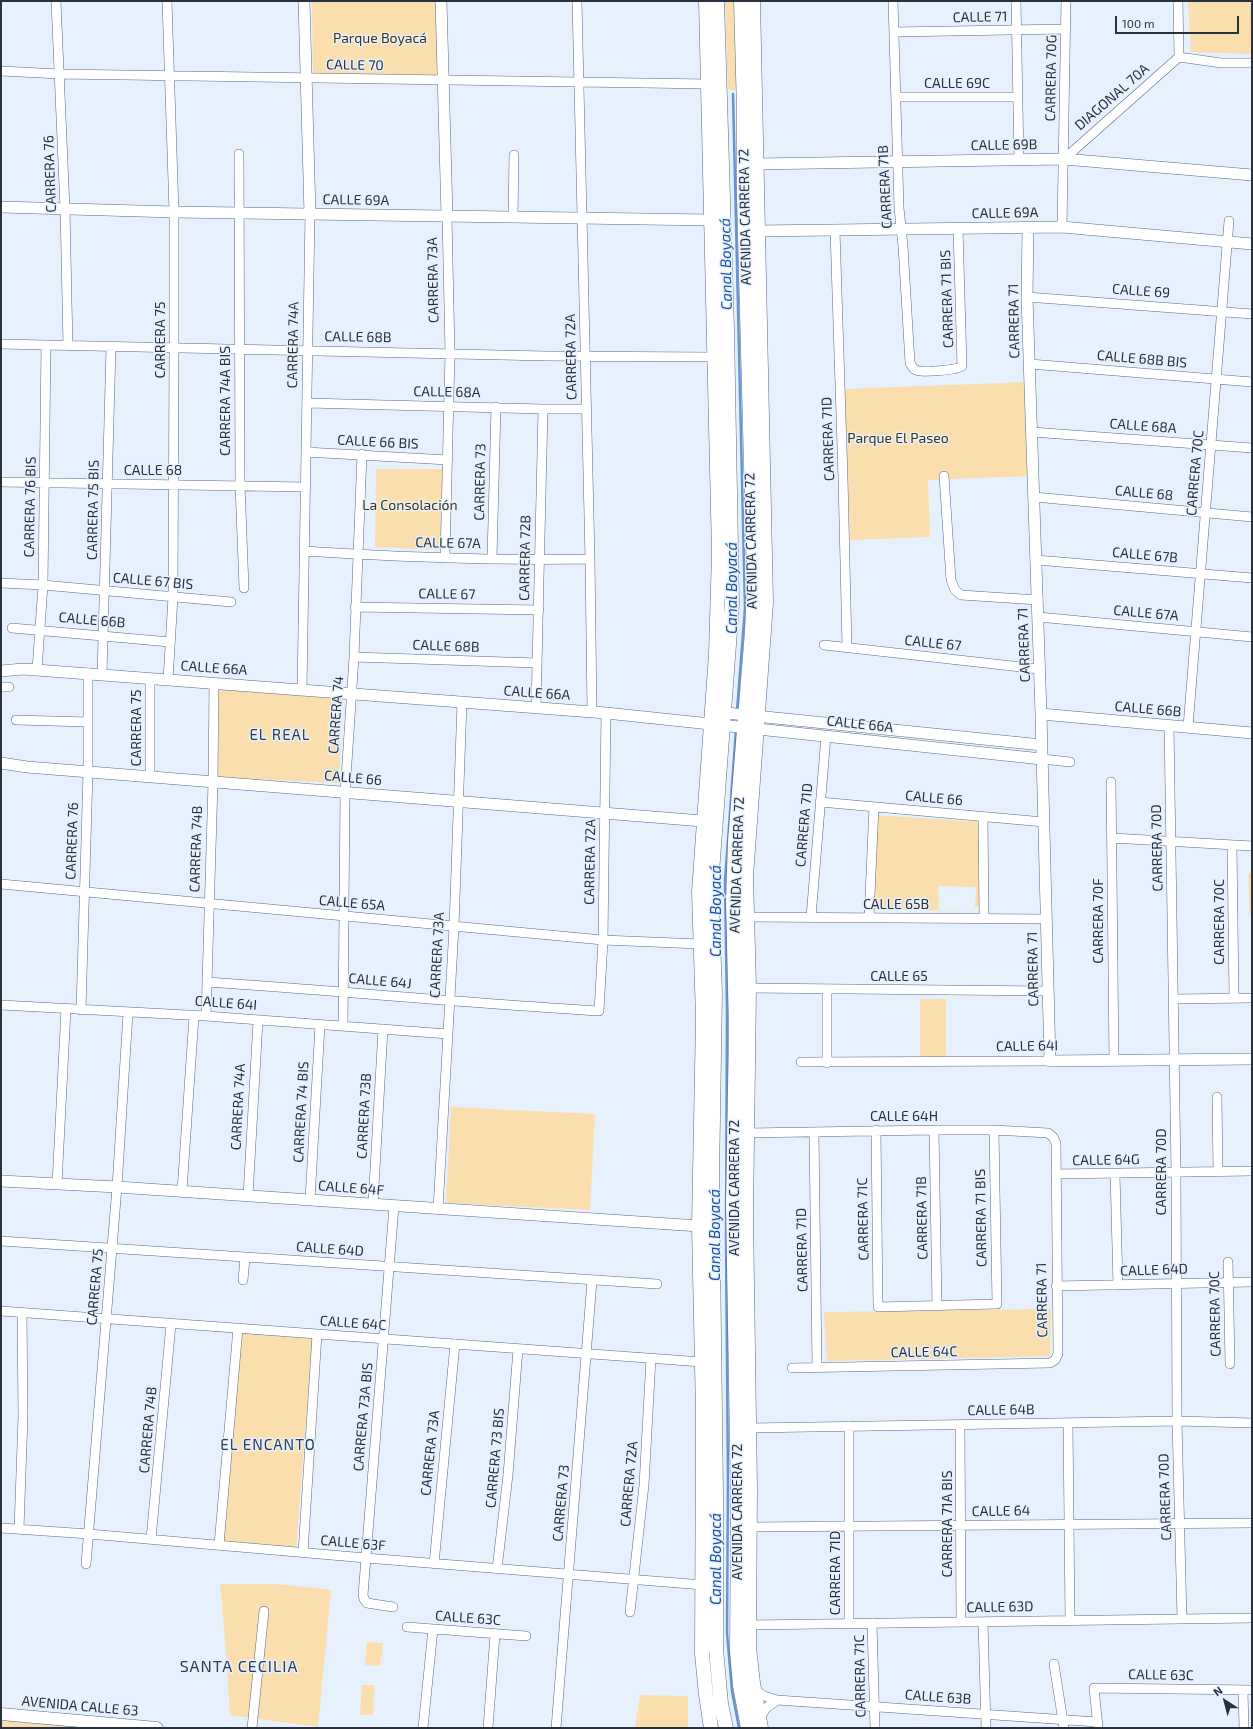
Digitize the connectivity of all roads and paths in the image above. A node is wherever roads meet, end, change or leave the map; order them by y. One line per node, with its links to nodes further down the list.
1 (56, 1): 20 (street, CARRERA 76)
2 (167, 1): 21 (street, CARRERA 75)
3 (304, 1): 22 (street, CARRERA 74A)
4 (441, 1): 23 (street, CARRERA 73A)
5 (576, 1): 24 (street, CARRERA 72A)
6 (706, 1): 25 (highway, AVENIDA CARRERA 72)
7 (717, 1): 36 (highway, AVENIDA CARRERA 72)
8 (741, 1): 28 (highway, AVENIDA CARRERA 72)
9 (753, 1): 35 (highway, AVENIDA CARRERA 72)
10 (893, 1): 16 (street, CARRERA 71B)
11 (1016, 1): 15 (street)
12 (1066, 1): 14 (street, CARRERA 70G)
13 (1178, 1): 17 (street)
14 (1066, 29): 15 (street, CALLE 71); 33 (street, CARRERA 70G)
15 (1016, 31): 16 (street, CALLE 71); 27 (street)
16 (894, 32): 26 (street, CARRERA 71B)
17 (1179, 57): 18 (street); 33 (street, DIAGONAL 70A)
18 (1252, 63)
19 (1, 71): 20 (street, CALLE 70)
20 (60, 74): 21 (street, CALLE 70); 39 (street, CARRERA 76)
21 (170, 75): 22 (street, CALLE 70); 40 (street, CARRERA 75)
22 (306, 78): 23 (street, CALLE 70); 42 (street, CARRERA 74A)
23 (443, 81): 24 (street, CALLE 70); 43 (street, CARRERA 73A)
24 (579, 82): 25 (street, CALLE 70); 45 (street, CARRERA 72A)
25 (708, 84): 29 (highway, AVENIDA CARRERA 72)
26 (896, 97): 27 (street, CALLE 69C); 34 (street, CARRERA 71B)
27 (1017, 97): 32 (street)
28 (744, 141): 35 (highway); 84 (highway, AVENIDA CARRERA 72)
29 (709, 142): 36 (highway); 46 (highway, AVENIDA CARRERA 72)
30 (239, 154): 41 (street, CARRERA 74A BIS)
31 (514, 155): 44 (street)
32 (1018, 159): 33 (street, CALLE 69B); 34 (street, CALLE 69B)
33 (1064, 159): 37 (street, CALLE 69B); 48 (street, CARRERA 70G)
34 (898, 162): 35 (street, CALLE 69B); 51 (street, CARRERA 71B)
35 (756, 164): 53 (highway, AVENIDA CARRERA 72)
36 (722, 174): 141 (highway, AVENIDA CARRERA 72)
37 (1252, 175)
38 (1, 207): 39 (street, CALLE 69A)
39 (65, 210): 40 (street, CALLE 69A); 61 (street, CARRERA 76)
40 (174, 212): 41 (street, CALLE 69A); 63 (street, CARRERA 75)
41 (239, 213): 42 (street, CALLE 69A); 64 (street, CARRERA 74A BIS)
42 (310, 214): 43 (street, CALLE 69A); 65 (street, CARRERA 74A)
43 (447, 216): 44 (street, CALLE 69A); 66 (street, CARRERA 73A)
44 (513, 217): 45 (street, CALLE 69A)
45 (582, 218): 46 (street, CALLE 69A); 67 (street, CARRERA 72A)
46 (711, 220): 68 (highway, AVENIDA CARRERA 72)
47 (1229, 221): 54 (street, CARRERA 70C)
48 (1062, 227): 50 (street, CALLE 69A); 54 (street, CALLE 69A)
49 (958, 228): 50 (street, CALLE 69A); 51 (street, CALLE 69A); 70 (street, CARRERA 71 BIS)
50 (1028, 228): 56 (street, CARRERA 71)
51 (901, 229): 52 (street, CALLE 69A); 70 (street, CARRERA 71B)
52 (835, 230): 53 (street, CALLE 69A); 122 (street, CARRERA 71D)
53 (757, 231): 79 (highway, AVENIDA CARRERA 72)
54 (1228, 242): 55 (street, CALLE 69A); 57 (street, CARRERA 70C)
55 (1252, 244)
56 (1027, 297): 57 (street, CALLE 69); 69 (street, CARRERA 71)
57 (1222, 311): 58 (street, CALLE 69); 71 (street, CARRERA 70C)
58 (1252, 314)
59 (1, 344): 60 (street, CALLE 68B)
60 (46, 345): 61 (street, CALLE 68B); 88 (street, CARRERA 76 BIS)
61 (68, 346): 62 (street, CALLE 68B)
62 (111, 347): 63 (street, CALLE 68B); 89 (street, CARRERA 75 BIS)
63 (174, 348): 64 (street, CALLE 68B); 90 (street, CARRERA 75)
64 (239, 349): 65 (street, CALLE 68B); 91 (street, CARRERA 74A BIS)
65 (308, 350): 66 (street, CALLE 68B); 73 (street, CARRERA 74A)
66 (450, 353): 67 (street, CALLE 68B); 74 (street, CARRERA 73A)
67 (586, 356): 68 (street, CALLE 68B); 77 (street, CARRERA 72A)
68 (714, 356): 141 (highway, AVENIDA CARRERA 72)
69 (1030, 364): 71 (street, CALLE 68B BIS); 78 (street, CARRERA 71)
70 (914, 370)
71 (1217, 379): 72 (street, CALLE 68B BIS); 80 (street, CARRERA 70C)
72 (1252, 382)
73 (307, 403): 74 (street, CALLE 68A); 82 (street, CARRERA 74A)
74 (448, 406): 75 (street, CALLE 68A); 85 (street, CARRERA 73A)
75 (496, 407): 76 (street, CALLE 68A); 99 (street, CARRERA 73)
76 (544, 409): 77 (street, CALLE 68A); 101 (street, CARRERA 72B)
77 (586, 409): 100 (street, CARRERA 72A)
78 (1032, 432): 80 (street, CALLE 68A); 93 (street, CARRERA 71)
79 (763, 436): 84 (highway); 141 (highway, AVENIDA CARRERA 72)
80 (1211, 445): 81 (street, CALLE 68A); 94 (street, CARRERA 70C)
81 (1252, 448)
82 (306, 452): 83 (street, CALLE 66 BIS); 92 (street, CARRERA 74A)
83 (362, 454): 85 (street, CALLE 66 BIS); 97 (street, CARRERA 74)
84 (750, 454): 141 (highway, AVENIDA CARRERA 72)
85 (448, 460): 98 (street, CARRERA 73A)
86 (944, 476): 110 (street)
87 (1, 482): 88 (street, CALLE 68)
88 (44, 482): 89 (street, CALLE 68); 106 (street, CARRERA 76 BIS)
89 (108, 484): 90 (street, CALLE 68); 108 (street, CARRERA 75 BIS)
90 (174, 484): 91 (street, CALLE 68); 109 (street, CARRERA 75)
91 (240, 485): 92 (street, CALLE 68); 107 (street, CARRERA 74A BIS)
92 (306, 487): 96 (street, CARRERA 74A)
93 (1034, 497): 94 (street, CALLE 68); 102 (street, CARRERA 71)
94 (1206, 512): 95 (street, CALLE 68); 103 (street, CARRERA 70C)
95 (1252, 517)
96 (304, 551): 97 (street, CALLE 67A); 133 (street, CARRERA 74A)
97 (358, 555): 98 (street, CALLE 67A); 112 (street, CARRERA 74)
98 (444, 558): 99 (street, CALLE 67A)
99 (492, 558): 101 (street, CALLE 67A)
100 (590, 559): 101 (street, CALLE 67A); 137 (street, CARRERA 72A)
101 (539, 560): 113 (street, CARRERA 72B)
102 (1036, 560): 103 (street, CALLE 67B); 110 (street, CARRERA 71)
103 (1201, 574): 104 (street, CALLE 67B); 117 (street, CARRERA 70C)
104 (1252, 578)
105 (1, 583): 106 (street, CALLE 67 BIS)
106 (43, 585): 108 (street, CALLE 67 BIS); 116 (street, CARRERA 76 BIS)
107 (244, 588)
108 (105, 591): 109 (street, CALLE 67 BIS); 118 (street, CARRERA 75 BIS)
109 (173, 597): 111 (street, CALLE 67 BIS); 120 (street, CARRERA 75)
110 (1038, 600): 114 (street, CARRERA 71)
111 (231, 602)
112 (355, 607): 113 (street, CALLE 67); 123 (street, CARRERA 74)
113 (539, 610): 124 (street, CARRERA 72B)
114 (1038, 617): 117 (street, CALLE 67A); 125 (street, CARRERA 71)
115 (12, 628): 116 (street, CALLE 66B)
116 (40, 630): 118 (street, CALLE 66B); 126 (street, CARRERA 76 BIS)
117 (1196, 632): 119 (street, CALLE 67A); 144 (street, CARRERA 70C)
118 (104, 636): 120 (street, CALLE 66B); 129 (street, CARRERA 75 BIS)
119 (1252, 637)
120 (170, 642): 131 (street, CARRERA 75)
121 (824, 645): 122 (street, CALLE 67)
122 (846, 648): 125 (street, CALLE 67)
123 (354, 657): 124 (street, CALLE 68B); 134 (street, CARRERA 74)
124 (537, 662): 136 (street, CARRERA 72B)
125 (1039, 669): 139 (street, CARRERA 71)
126 (36, 670): 127 (street, CALLE 66A); 128 (street, CALLE 66A)
127 (1, 672)
128 (88, 674): 129 (street, CALLE 66A); 142 (street, CARRERA 76)
129 (102, 675): 130 (street, CALLE 66A)
130 (150, 678): 131 (street, CALLE 66A); 152 (street, CARRERA 75)
131 (168, 680): 132 (street, CALLE 66A)
132 (214, 683): 133 (street, CALLE 66A); 153 (street, CARRERA 74B)
133 (302, 690): 134 (street, CALLE 66A)
134 (350, 694): 135 (street, CALLE 66A); 155 (street, CARRERA 74)
135 (462, 702): 136 (street, CALLE 66A); 156 (street, CARRERA 73A)
136 (536, 708): 137 (street, CALLE 66A)
137 (592, 712): 138 (street, CALLE 66A)
138 (606, 713): 141 (street, CALLE 66A); 159 (street, CARRERA 72A)
139 (1041, 714): 143 (street, CALLE 66B); 147 (street, CARRERA 71)
140 (16, 720): 142 (street)
141 (734, 720): 146 (street, CALLE 66A); 147 (street, CALLE 66A); 161 (highway, AVENIDA CARRERA 72); 171 (highway, AVENIDA CARRERA 72); 201 (highway, AVENIDA CARRERA 72); 209 (highway, AVENIDA CARRERA 72)
142 (88, 722): 151 (street, CARRERA 76)
143 (1169, 725): 144 (street, CALLE 66B); 164 (street, CARRERA 70D)
144 (1188, 727): 145 (street, CALLE 66B)
145 (1252, 733)
146 (826, 736): 148 (street, CALLE 66A); 157 (street, CARRERA 71D)
147 (1042, 745): 148 (street, CARRERA 71)
148 (1042, 759): 149 (street, CALLE 66A); 162 (street, CARRERA 71)
149 (1070, 762)
150 (1, 763): 151 (street, CALLE 66)
151 (88, 772): 152 (street, CALLE 66); 168 (street, CARRERA 76)
152 (150, 777): 153 (street, CALLE 66)
153 (213, 782): 155 (street, CALLE 66); 169 (street, CARRERA 74B)
154 (1111, 782): 163 (street, CARRERA 70F)
155 (345, 793): 156 (street, CALLE 66); 170 (street, CARRERA 74)
156 (458, 802): 159 (street, CALLE 66); 176 (street, CARRERA 73A)
157 (820, 802): 158 (street, CALLE 66); 172 (street, CARRERA 71D)
158 (874, 807): 160 (street, CALLE 66); 173 (street)
159 (605, 814): 161 (street, CALLE 66); 177 (street, CARRERA 72A)
160 (982, 817): 162 (street, CALLE 66); 174 (street)
161 (703, 822): 178 (highway, AVENIDA CARRERA 72)
162 (1044, 822): 175 (street, CARRERA 71)
163 (1112, 838): 164 (street); 206 (street, CARRERA 70F)
164 (1171, 840): 165 (street); 186 (street, CARRERA 70D)
165 (1232, 845): 166 (street); 184 (street, CARRERA 70C)
166 (1252, 846)
167 (1, 884): 168 (street, CALLE 65A)
168 (85, 892): 169 (street, CALLE 65A); 190 (street, CARRERA 76)
169 (208, 904): 170 (street, CALLE 65A); 179 (street, CARRERA 74B)
170 (344, 917): 176 (street, CALLE 65A); 182 (street, CARRERA 74)
171 (746, 917): 172 (street, CALLE 65B); 180 (highway, AVENIDA CARRERA 72)
172 (810, 917): 173 (street, CALLE 65B)
173 (870, 918): 174 (street, CALLE 65B)
174 (984, 918): 175 (street, CALLE 65B)
175 (1046, 919): 183 (street, CARRERA 71)
176 (454, 927): 177 (street, CALLE 65A); 187 (street, CARRERA 73A)
177 (602, 940): 178 (street, CALLE 65A); 191 (street, CARRERA 72A)
178 (700, 944): 195 (highway, AVENIDA CARRERA 72)
179 (207, 982): 182 (street, CALLE 64J); 194 (street, CARRERA 74B)
180 (748, 988): 181 (street, CALLE 65); 202 (highway, AVENIDA CARRERA 72)
181 (827, 990): 183 (street, CALLE 65); 208 (street)
182 (343, 991): 187 (street, CALLE 64J); 198 (street, CARRERA 74)
183 (1048, 991): 205 (street, CARRERA 71)
184 (1234, 998): 185 (street); 186 (street)
185 (1252, 998)
186 (1173, 1000): 204 (street, CARRERA 70D)
187 (450, 1002): 191 (street, CALLE 64J); 200 (street, CARRERA 73A)
188 (1, 1005): 189 (street, CALLE 64I)
189 (66, 1009): 190 (street, CALLE 64I); 225 (street)
190 (81, 1010): 192 (street, CALLE 64I)
191 (599, 1011)
192 (128, 1013): 193 (street, CALLE 64I); 226 (street, CARRERA 75)
193 (194, 1016): 194 (street, CALLE 64I); 227 (street)
194 (206, 1016): 196 (street, CALLE 64I)
195 (703, 1018): 201 (highway); 212 (highway, AVENIDA CARRERA 72)
196 (258, 1021): 197 (street, CALLE 64I); 228 (street, CARRERA 74A)
197 (320, 1025): 198 (street, CALLE 64I); 229 (street, CARRERA 74 BIS)
198 (343, 1026): 199 (street, CALLE 64I)
199 (382, 1029): 200 (street, CALLE 64I); 230 (street, CARRERA 73B)
200 (448, 1034): 232 (street, CARRERA 73A)
201 (715, 1040): 210 (highway, AVENIDA CARRERA 72)
202 (748, 1051): 209 (highway); 217 (highway, AVENIDA CARRERA 72)
203 (1252, 1059): 204 (street, CALLE 64I)
204 (1174, 1060): 206 (street, CALLE 64I); 221 (street, CARRERA 70D)
205 (1050, 1061): 206 (street, CALLE 64I); 208 (street, CALLE 64I)
206 (1114, 1061)
207 (802, 1062): 208 (street, CALLE 64I)
208 (827, 1063)
209 (736, 1071): 239 (highway, AVENIDA CARRERA 72)
210 (714, 1088): 212 (highway); 273 (highway, AVENIDA CARRERA 72)
211 (1217, 1097): 220 (street)
212 (700, 1108): 233 (highway, AVENIDA CARRERA 72)
213 (876, 1130): 214 (street, CALLE 64H); 216 (street, CALLE 64H); 249 (street, CARRERA 71C)
214 (934, 1130): 215 (street, CALLE 64H); 249 (street, CARRERA 71B)
215 (994, 1130): 218 (street, CALLE 64H); 249 (street, CARRERA 71 BIS)
216 (814, 1132): 217 (street, CALLE 64H); 265 (street, CARRERA 71D)
217 (747, 1133): 248 (highway, AVENIDA CARRERA 72)
218 (1056, 1143): 222 (street, CARRERA 71)
219 (1252, 1171): 220 (street, CALLE 64G)
220 (1218, 1172): 221 (street, CALLE 64G)
221 (1176, 1173): 223 (street, CALLE 64G); 244 (street, CARRERA 70D)
222 (1056, 1174): 223 (street, CALLE 64G); 247 (street, CARRERA 71)
223 (1115, 1174): 246 (street)
224 (1, 1181): 225 (street, CALLE 64F)
225 (57, 1184): 226 (street, CALLE 64F)
226 (117, 1187): 227 (street, CALLE 64F); 235 (street, CARRERA 75)
227 (182, 1191): 228 (street, CALLE 64F)
228 (248, 1196): 229 (street, CALLE 64F)
229 (310, 1200): 230 (street, CALLE 64F)
230 (373, 1204): 231 (street, CALLE 64F)
231 (394, 1206): 232 (street, CALLE 64F); 238 (street, CARRERA 73A BIS)
232 (438, 1209): 233 (street, CALLE 64F)
233 (699, 1226): 262 (highway, AVENIDA CARRERA 72)
234 (1, 1241): 235 (street, CALLE 64D)
235 (112, 1249): 236 (street, CALLE 64D); 252 (street, CARRERA 75)
236 (245, 1258): 238 (street, CALLE 64D); 240 (street)
237 (1228, 1262): 242 (street, CARRERA 70C)
238 (390, 1267): 241 (street, CALLE 64D); 256 (street, CARRERA 73A BIS)
239 (734, 1274): 248 (highway); 318 (highway, AVENIDA CARRERA 72)
240 (242, 1280)
241 (592, 1281): 245 (street, CALLE 64D); 259 (street, CARRERA 73)
242 (1228, 1282): 243 (street, CALLE 64D); 244 (street, CALLE 64D); 263 (street, CARRERA 70C)
243 (1252, 1282)
244 (1176, 1283): 246 (street, CALLE 64D); 267 (street, CARRERA 70D)
245 (657, 1284)
246 (1118, 1285): 247 (street, CALLE 64D)
247 (1056, 1286): 261 (street, CARRERA 71)
248 (748, 1292): 272 (highway, AVENIDA CARRERA 72)
249 (937, 1306)
250 (1, 1311): 251 (street, CALLE 64C)
251 (22, 1313): 252 (street, CALLE 64C); 283 (street)
252 (106, 1319): 253 (street, CALLE 64C); 284 (street, CARRERA 75)
253 (171, 1324): 254 (street, CALLE 64C); 285 (street, CARRERA 74B)
254 (238, 1328): 255 (street, CALLE 64C); 286 (street)
255 (317, 1334): 256 (street, CALLE 64C); 287 (street)
256 (384, 1339): 257 (street, CALLE 64C); 288 (street, CARRERA 73A BIS)
257 (455, 1344): 258 (street, CALLE 64C); 290 (street, CARRERA 73A)
258 (518, 1349): 259 (street, CALLE 64C); 291 (street, CARRERA 73 BIS)
259 (587, 1354): 260 (street, CALLE 64C); 292 (street, CARRERA 73)
260 (651, 1358): 262 (street, CALLE 64C); 293 (street, CARRERA 72A)
261 (1055, 1360): 265 (street, CALLE 64C)
262 (702, 1362): 266 (highway, AVENIDA CARRERA 72)
263 (1230, 1364)
264 (792, 1368): 265 (street, CALLE 64C)
265 (817, 1368)
266 (703, 1413): 273 (highway); 279 (highway, AVENIDA CARRERA 72)
267 (1177, 1421): 268 (street, CALLE 64B); 269 (street, CALLE 64B); 275 (street, CARRERA 70D)
268 (1252, 1423)
269 (1068, 1424): 270 (street, CALLE 64B); 277 (street)
270 (960, 1425): 271 (street, CALLE 64B); 278 (street, CARRERA 71A BIS)
271 (849, 1426): 272 (street, CALLE 64B); 280 (street, CARRERA 71D)
272 (750, 1428): 281 (highway, AVENIDA CARRERA 72)
273 (715, 1436): 274 (highway, AVENIDA CARRERA 72)
274 (716, 1493): 279 (highway); 326 (highway, AVENIDA CARRERA 72)
275 (1181, 1523): 276 (street, CALLE 64); 277 (street, CALLE 64); 299 (street, CARRERA 70D)
276 (1252, 1523)
277 (1069, 1524): 278 (street, CALLE 64); 300 (street)
278 (961, 1525): 280 (street, CALLE 64); 301 (street, CARRERA 71A BIS)
279 (703, 1526): 294 (highway, AVENIDA CARRERA 72)
280 (849, 1526): 281 (street, CALLE 64); 304 (street, CARRERA 71D)
281 (750, 1527): 305 (highway, AVENIDA CARRERA 72)
282 (1, 1528): 283 (street, CALLE 63F)
283 (19, 1529): 284 (street, CALLE 63F)
284 (89, 1534): 285 (street, CALLE 63F); 289 (street, CARRERA 75)
285 (151, 1539): 286 (street, CALLE 63F)
286 (219, 1545): 287 (street, CALLE 63F)
287 (304, 1553): 288 (street, CALLE 63F)
288 (366, 1558): 290 (street, CALLE 63F); 295 (street, CARRERA 73A BIS)
289 (86, 1564)
290 (434, 1564): 291 (street, CALLE 63F)
291 (497, 1569): 292 (street, CALLE 63F)
292 (569, 1574): 293 (street, CALLE 63F); 325 (street, CARRERA 73)
293 (634, 1579): 294 (street, CALLE 63F); 297 (street, CARRERA 72A)
294 (703, 1585): 320 (highway, AVENIDA CARRERA 72)
295 (393, 1607)
296 (264, 1611): 322 (street)
297 (630, 1612)
298 (1252, 1618): 299 (street, CALLE 63D)
299 (1182, 1619): 300 (street, CALLE 63D)
300 (1070, 1620): 302 (street, CALLE 63D)
301 (961, 1622): 302 (street, CALLE 63D); 303 (street, CALLE 63D)
302 (982, 1622): 316 (street)
303 (872, 1623): 304 (street, CALLE 63D); 314 (street, CARRERA 71C)
304 (849, 1624): 305 (street, CALLE 63D)
305 (749, 1625): 311 (highway, AVENIDA CARRERA 72)
306 (407, 1627): 307 (street, CALLE 63C)
307 (433, 1629): 308 (street, CALLE 63C); 323 (street)
308 (495, 1634): 309 (street, CALLE 63C); 324 (street)
309 (526, 1636)
310 (1054, 1664): 317 (street)
311 (754, 1689): 313 (street, CALLE 63B); 318 (highway, AVENIDA CARRERA 72)
312 (1248, 1690): 319 (street, CALLE 63C); 329 (street)
313 (777, 1700): 314 (street, CALLE 63B); 318 (street)
314 (874, 1707): 316 (street, CALLE 63B); 327 (street, CARRERA 71C)
315 (1, 1714): 321 (main road, AVENIDA CALLE 63)
316 (986, 1715): 317 (street, CALLE 63B); 328 (street)
317 (1063, 1724): 319 (street, CALLE 63B)
318 (756, 1725)
319 (1097, 1725)
320 (709, 1726)
321 (157, 1728)
322 (252, 1728)
323 (422, 1728)
324 (488, 1728)
325 (556, 1728)
326 (726, 1728)
327 (875, 1728)
328 (986, 1728)
329 (1244, 1728)

